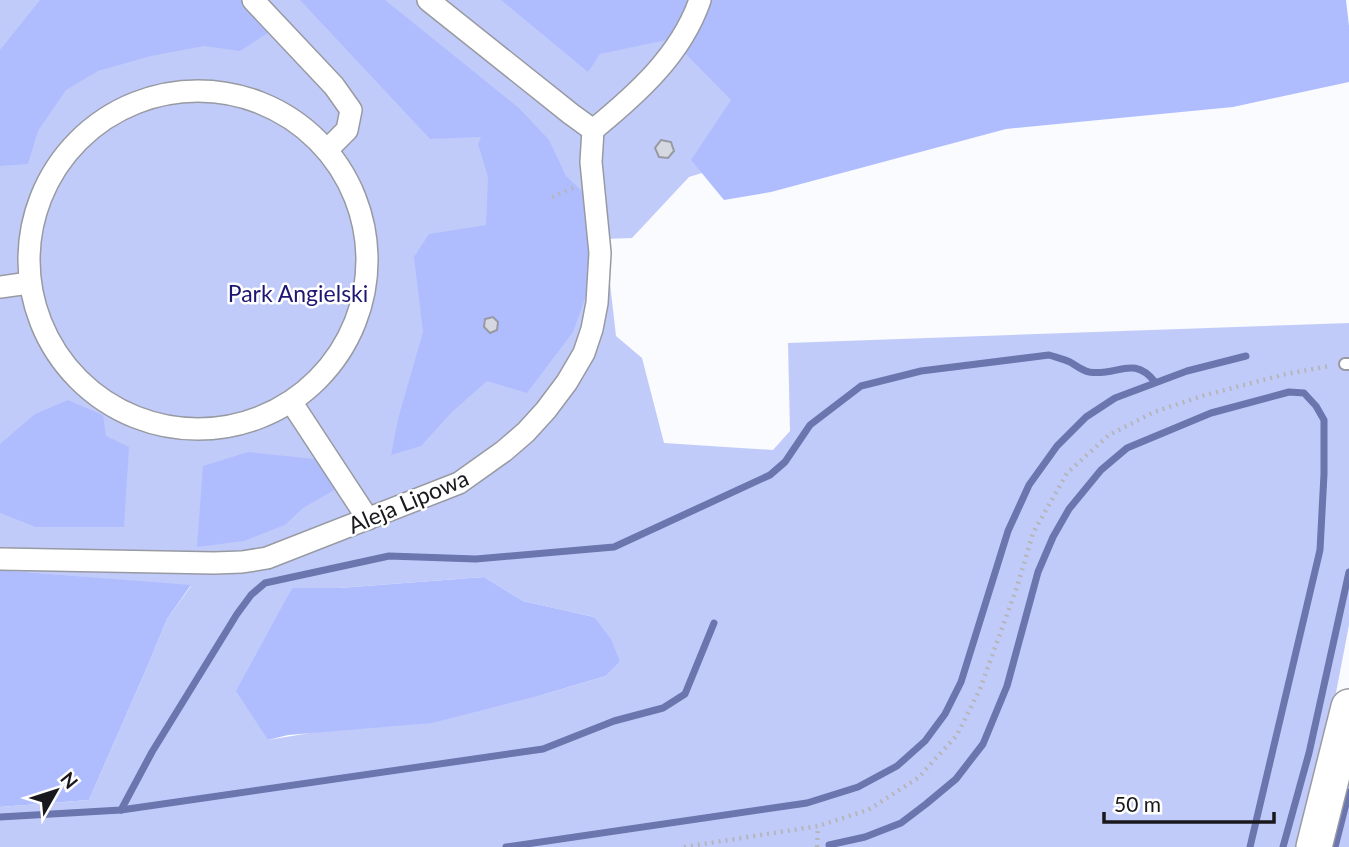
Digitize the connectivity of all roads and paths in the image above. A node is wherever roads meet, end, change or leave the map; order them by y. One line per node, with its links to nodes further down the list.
1 (253, 0): 5 (street)
2 (428, 0): 4 (street)
3 (700, 0): 4 (street)
4 (593, 130): 10 (street, Aleja Lipowa)
5 (328, 149): 6 (street); 9 (street)
6 (29, 283): 7 (street); 9 (street)
7 (0, 287)
8 (1347, 364): 13 (path)
9 (292, 403): 10 (street)
10 (368, 519): 11 (street, Aleja Lipowa)
11 (0, 559)
12 (1349, 707): 16 (main road)
13 (818, 826): 14 (path); 15 (path)
14 (684, 847)
15 (817, 847)
16 (1314, 847)

